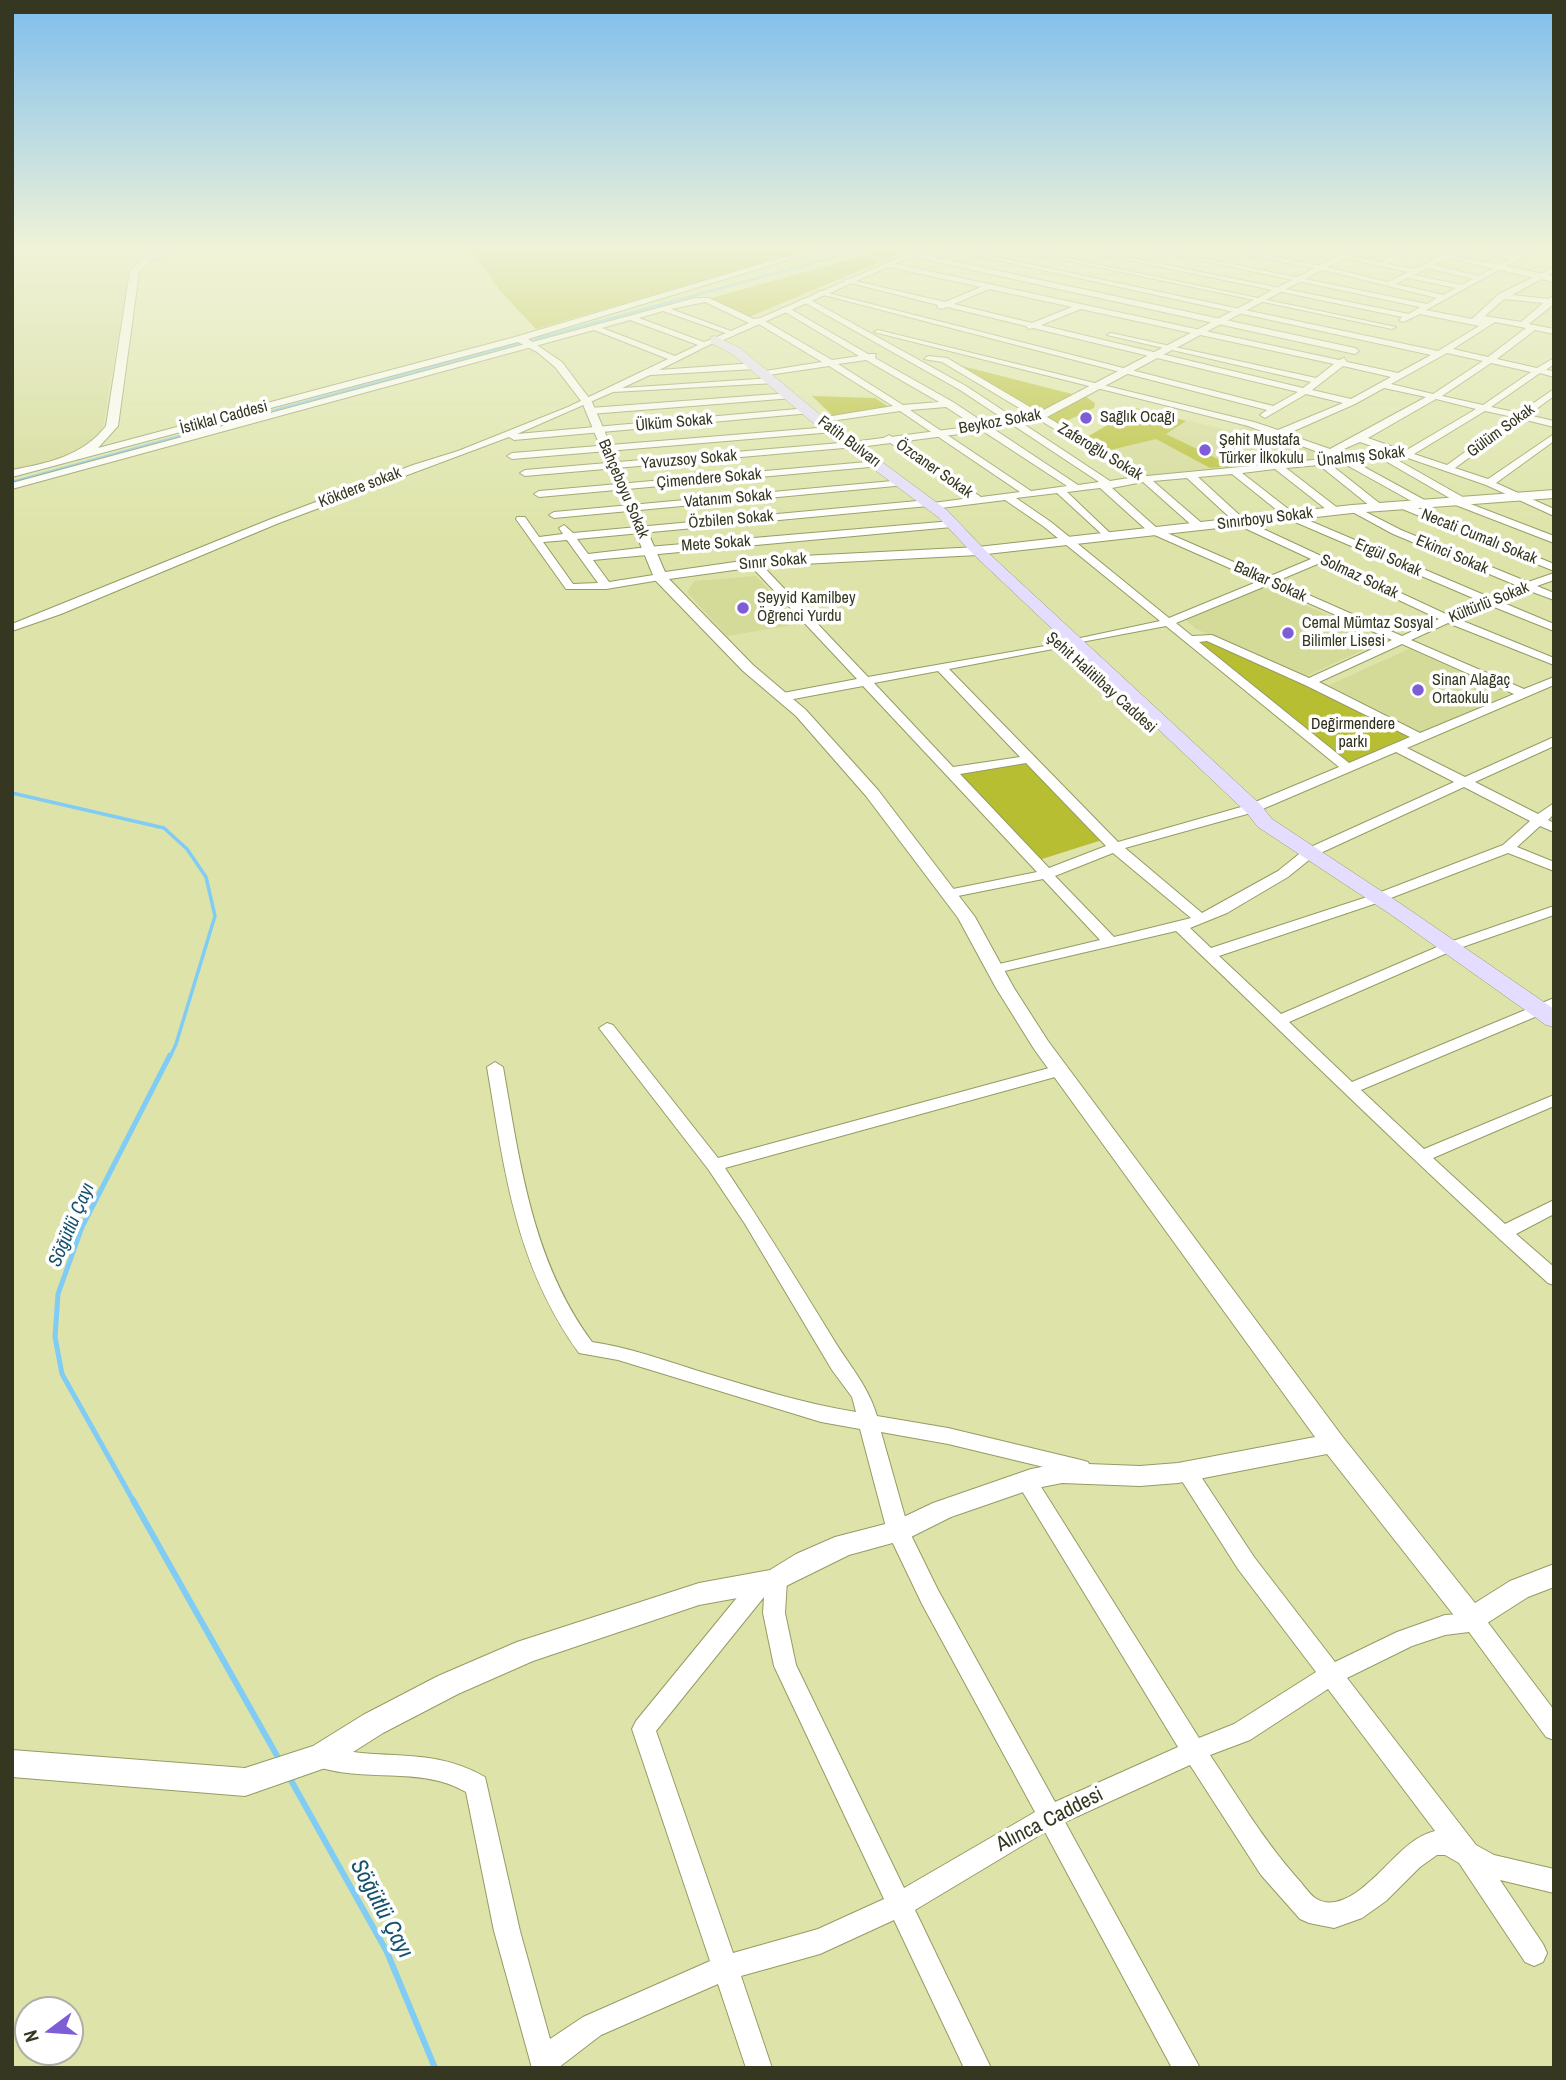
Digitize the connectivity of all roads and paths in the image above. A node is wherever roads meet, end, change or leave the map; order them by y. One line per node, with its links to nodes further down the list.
1 (124, 345): 81 (street)
2 (514, 345): 81 (street, İstiklal Caddesi)
3 (515, 345): 98 (street)
4 (533, 345): 55 (street, Bahçeboyu Sokak)
5 (639, 345): 28 (street)
6 (705, 345): 28 (street, Kökdere sokak)
7 (713, 345): 38 (main road)
8 (799, 345): 33 (street)
9 (848, 345): 27 (street)
10 (890, 345): 23 (street, Balkar Sokak)
11 (921, 345): 44 (street)
12 (1020, 345): 36 (street)
13 (1106, 345): 26 (street)
14 (1157, 345): 22 (street)
15 (1176, 345): 22 (street, Beykoz Sokak)
16 (1249, 345): 34 (street)
17 (1326, 345): 24 (street)
18 (1364, 345): 24 (street)
19 (1406, 345): 25 (street)
20 (1454, 345): 25 (street)
21 (1509, 345): 29 (street)
22 (1170, 348): 26 (street, Beykoz Sokak); 41 (street)
23 (899, 351): 27 (street); 30 (street, Balkar Sokak)
24 (1355, 351): 34 (street)
25 (1443, 352): 29 (street); 40 (street)
26 (1154, 356): 36 (street, Beykoz Sokak); 47 (street)
27 (869, 357): 33 (street); 54 (street)
28 (675, 359): 37 (street, Kökdere sokak)
29 (1490, 359): 35 (street); 51 (street)
30 (917, 360): 31 (street, Zaferoğlu Sokak); 45 (street, Balkar Sokak)
31 (944, 360): 42 (street, Zaferoğlu Sokak); 49 (street)
32 (1554, 360): 35 (street, Ünalmış Sokak)
33 (831, 363): 38 (street); 56 (street)
34 (1340, 365): 40 (street); 41 (street)
35 (1539, 371): 39 (street); 57 (street, Ünalmış Sokak)
36 (1126, 372): 44 (street, Beykoz Sokak); 58 (street)
37 (643, 374): 38 (street); 46 (street, Kökdere sokak)
38 (760, 374): 46 (street); 50 (main road)
39 (1554, 374)
40 (1399, 376): 43 (street)
41 (1317, 382): 47 (street)
42 (985, 383): 45 (street); 60 (street, Zaferoğlu Sokak)
43 (1384, 385): 51 (street); 53 (street)
44 (1097, 387): 49 (street, Beykoz Sokak); 63 (street)
45 (963, 388): 52 (street, Balkar Sokak)
46 (604, 391): 55 (street, Kökdere sokak)
47 (1303, 392): 53 (street); 58 (street)
48 (1554, 392): 61 (street, Gülüm Sokak)
49 (1084, 394): 60 (street, Beykoz Sokak)
50 (785, 396): 55 (street); 59 (main road)
51 (1432, 396): 57 (street); 73 (street)
52 (978, 398): 54 (street); 62 (street, Balkar Sokak)
53 (1352, 402): 69 (street)
54 (948, 404): 56 (street); 66 (street)
55 (588, 406): 67 (street, Bahçeboyu Sokak); 71 (street, Kökdere sokak)
56 (901, 408): 65 (street); 68 (street)
57 (1484, 408): 61 (street); 77 (street, Ünalmış Sokak)
58 (1273, 409): 63 (street)
59 (802, 411): 65 (main road); 67 (street, Ülküm Sokak)
60 (1041, 416): 62 (street, Beykoz Sokak); 94 (street, Zaferoğlu Sokak)
61 (1522, 417): 64 (street); 88 (street, Gülüm Sokak)
62 (1015, 422): 66 (street, Beykoz Sokak); 99 (street, Balkar Sokak)
63 (1251, 424): 69 (street)
64 (1554, 424)
65 (823, 427): 74 (main road); 75 (street)
66 (983, 428): 68 (street, Beykoz Sokak); 101 (street)
67 (598, 430): 71 (street, Ülküm Sokak); 75 (street, Bahçeboyu Sokak)
68 (938, 432): 72 (street, Beykoz Sokak); 104 (street)
69 (1280, 433): 76 (street)
70 (1554, 437): 96 (street)
71 (498, 438): 78 (street); 153 (street, Kökdere sokak)
72 (889, 438): 74 (street, Beykoz Sokak); 109 (street, Özcaner Sokak)
73 (1362, 439): 76 (street); 77 (street)
74 (845, 446): 79 (street, Yavuzsoy Sokak); 84 (main road, Fatih Bulvarı); 85 (main road, Şehit Halitilbay Caddesi)
75 (606, 448): 78 (street); 87 (street, Bahçeboyu Sokak)
76 (1330, 452): 82 (street)
77 (1407, 454): 80 (street, Ünalmış Sokak); 88 (street)
78 (512, 456): 91 (street)
79 (733, 456): 87 (street, Yavuzsoy Sokak); 93 (street)
80 (1385, 457): 82 (street, Ünalmış Sokak); 110 (street)
81 (67, 460): 90 (street)
82 (1347, 460): 83 (street, Ünalmış Sokak); 113 (street)
83 (1320, 461): 86 (street, Ünalmış Sokak); 117 (street)
84 (878, 464): 85 (street, Çimendere Sokak); 95 (main road, Fatih Bulvarı)
85 (862, 465): 93 (street, Çimendere Sokak); 97 (main road, Şehit Halitilbay Caddesi)
86 (1277, 466): 89 (street, Ünalmış Sokak); 118 (street)
87 (612, 467): 91 (street, Yavuzsoy Sokak); 100 (street, Bahçeboyu Sokak)
88 (1448, 469): 96 (street)
89 (1233, 470): 92 (street, Ünalmış Sokak); 122 (street, Ergül Sokak)
90 (12, 474)
91 (526, 474): 103 (street)
92 (1190, 475): 94 (street, Ünalmış Sokak); 124 (street, Solmaz Sokak)
93 (745, 476): 100 (street, Çimendere Sokak); 106 (street)
94 (1145, 480): 99 (street, Ünalmış Sokak); 127 (street, Zaferoğlu Sokak)
95 (903, 483): 97 (street, Vatanım Sokak); 112 (main road, Fatih Bulvarı)
96 (1489, 483): 108 (street)
97 (887, 485): 106 (street, Vatanım Sokak); 111 (main road, Şehit Halitilbay Caddesi)
98 (12, 486)
99 (1107, 486): 101 (street, Ünalmış Sokak); 129 (street, Balkar Sokak)
100 (623, 487): 103 (street, Çimendere Sokak); 115 (street, Bahçeboyu Sokak)
101 (1077, 488): 102 (street, Ünalmış Sokak)
102 (1059, 490): 104 (street, Ünalmış Sokak); 131 (street)
103 (540, 494): 120 (street)
104 (1030, 494): 107 (street, Ünalmış Sokak)
105 (1554, 494): 108 (street, Sınırboyu Sokak)
106 (757, 496): 115 (street, Vatanım Sokak); 121 (street)
107 (1007, 497): 109 (street, Ünalmış Sokak); 134 (street)
108 (1520, 498): 110 (street, Sınırboyu Sokak); 119 (street)
109 (979, 500): 112 (street, Ünalmış Sokak)
110 (1460, 502): 113 (street, Sınırboyu Sokak); 135 (street)
111 (912, 504): 112 (street, Özbilen Sokak); 121 (street, Özbilen Sokak); 126 (main road, Şehit Halitilbay Caddesi)
112 (930, 505): 125 (main road, Fatih Bulvarı)
113 (1426, 505): 114 (street, Sınırboyu Sokak)
114 (1404, 506): 117 (street, Sınırboyu Sokak); 143 (street, Necati Cumalı Sokak)
115 (632, 508): 120 (street, Vatanım Sokak); 128 (street, Bahçeboyu Sokak)
116 (1352, 509): 117 (street, Sınırboyu Sokak); 118 (street, Sınırboyu Sokak); 148 (street, Ekinci Sokak)
117 (1378, 509)
118 (1335, 511): 122 (street, Sınırboyu Sokak)
119 (1554, 513)
120 (554, 515): 130 (street)
121 (769, 517): 128 (street, Özbilen Sokak); 132 (street)
122 (1292, 517): 124 (street, Sınırboyu Sokak); 150 (street, Ergül Sokak)
123 (521, 519): 133 (street)
124 (1242, 523): 127 (street, Sınırboyu Sokak); 140 (street, Solmaz Sokak)
125 (952, 524): 126 (street, Mete Sokak); 138 (main road, Fatih Bulvarı)
126 (936, 525): 132 (street, Mete Sokak); 137 (main road, Şehit Halitilbay Caddesi)
127 (1200, 527): 129 (street, Sınırboyu Sokak)
128 (641, 528): 130 (street, Özbilen Sokak); 136 (street, Bahçeboyu Sokak)
129 (1154, 531): 131 (street, Sınırboyu Sokak); 146 (street, Balkar Sokak)
130 (569, 535): 133 (street, Özbilen Sokak); 139 (street)
131 (1107, 536): 134 (street, Sınırboyu Sokak)
132 (781, 539): 136 (street, Mete Sokak); 141 (street)
133 (535, 540): 147 (street, Sınır Sokak)
134 (1066, 540): 138 (street, Sınırboyu Sokak); 152 (street)
135 (1554, 540)
136 (648, 550): 139 (street, Mete Sokak); 145 (street, Bahçeboyu Sokak)
137 (955, 551): 138 (street, Sınır Sokak); 141 (street, Sınır Sokak); 157 (main road, Şehit Halitilbay Caddesi)
138 (978, 551): 157 (main road, Şehit Halitilbay Caddesi)
139 (585, 558): 147 (street)
140 (1321, 559): 146 (street); 151 (street, Solmaz Sokak)
141 (791, 560): 142 (street, Sınır Sokak)
142 (754, 563): 145 (street, Sınır Sokak); 161 (street)
143 (1554, 568)
144 (1554, 576): 148 (street, Kültürlü Sokak)
145 (660, 577): 147 (street, Sınır Sokak); 165 (street)
146 (1266, 581): 152 (street); 156 (street, Balkar Sokak)
147 (606, 586)
148 (1528, 587): 149 (street, Ekinci Sokak); 150 (street, Kültürlü Sokak)
149 (1554, 597)
150 (1488, 601): 151 (street, Kültürlü Sokak); 154 (street, Ergül Sokak)
151 (1448, 619): 156 (street, Kültürlü Sokak); 158 (street, Solmaz Sokak)
152 (1166, 623): 155 (street); 157 (street)
153 (12, 628)
154 (1554, 628)
155 (1187, 640): 162 (street); 170 (street)
156 (1403, 640): 162 (street, Kültürlü Sokak); 163 (street, Balkar Sokak)
157 (1067, 644): 159 (street); 174 (main road, Şehit Halitilbay Caddesi)
158 (1554, 662)
159 (940, 667): 161 (street); 169 (street)
160 (1554, 681): 163 (street)
161 (865, 682): 165 (street); 171 (street)
162 (1309, 682): 166 (street)
163 (1531, 691): 164 (street, Balkar Sokak); 166 (street)
164 (1554, 696)
165 (783, 697): 182 (street)
166 (1421, 738): 168 (street)
167 (1554, 741): 172 (street)
168 (1398, 748): 170 (street); 172 (street)
169 (1029, 759): 171 (street); 177 (street)
170 (1348, 768): 174 (street)
171 (949, 772): 181 (street)
172 (1466, 783): 175 (street); 179 (street)
173 (1554, 807): 175 (street)
174 (1253, 808): 177 (street); 179 (main road, Şehit Halitilbay Caddesi)
175 (1537, 819): 176 (street); 178 (street)
176 (1554, 828)
177 (1115, 847): 181 (street); 185 (street)
178 (1508, 848): 180 (street); 183 (street)
179 (1309, 853): 183 (main road, Şehit Halitilbay Caddesi); 185 (street)
180 (1554, 867)
181 (1046, 874): 182 (street); 187 (street)
182 (948, 894): 190 (street)
183 (1378, 898): 188 (main road, Şehit Halitilbay Caddesi); 189 (street)
184 (1554, 910): 188 (street)
185 (1201, 919): 186 (street)
186 (1179, 926): 187 (street); 189 (street)
187 (1111, 943): 190 (street)
188 (1449, 947): 191 (main road, Şehit Halitilbay Caddesi); 192 (street)
189 (1209, 954): 192 (street)
190 (996, 969): 195 (street)
191 (1549, 1011): 196 (street)
192 (1280, 1020): 196 (street)
193 (607, 1028): 199 (street)
194 (495, 1067): 203 (street)
195 (1060, 1070): 199 (street); 204 (street)
196 (1350, 1088): 198 (street)
197 (1554, 1100): 198 (street)
198 (1421, 1157): 201 (street)
199 (714, 1165): 203 (street)
200 (1554, 1206): 201 (street)
201 (1503, 1233): 202 (street)
202 (1554, 1278)
203 (869, 1422): 205 (street); 208 (street)
204 (1333, 1443): 206 (street); 211 (street)
205 (1097, 1472): 206 (street); 207 (street)
206 (1188, 1472): 212 (street)
207 (1026, 1480): 208 (street); 214 (street)
208 (898, 1531): 210 (street); 217 (street)
209 (1554, 1575): 211 (street, Alınca Caddesi)
210 (776, 1580): 215 (street); 220 (street); 222 (street)
211 (1472, 1619): 212 (street, Alınca Caddesi); 213 (street)
212 (1332, 1674): 214 (street, Alınca Caddesi); 218 (street)
213 (1554, 1729)
214 (1194, 1751): 217 (street, Alınca Caddesi); 218 (street)
215 (321, 1757): 216 (street); 223 (street)
216 (12, 1763)
217 (1049, 1817): 220 (street, Alınca Caddesi); 226 (street)
218 (1468, 1855): 219 (street); 221 (street)
219 (1554, 1881)
220 (899, 1905): 222 (street, Alınca Caddesi); 225 (street)
221 (1534, 1953)
222 (725, 1968): 223 (street, Alınca Caddesi); 224 (street)
223 (544, 2064)
224 (759, 2068)
225 (978, 2068)
226 (1186, 2068)

